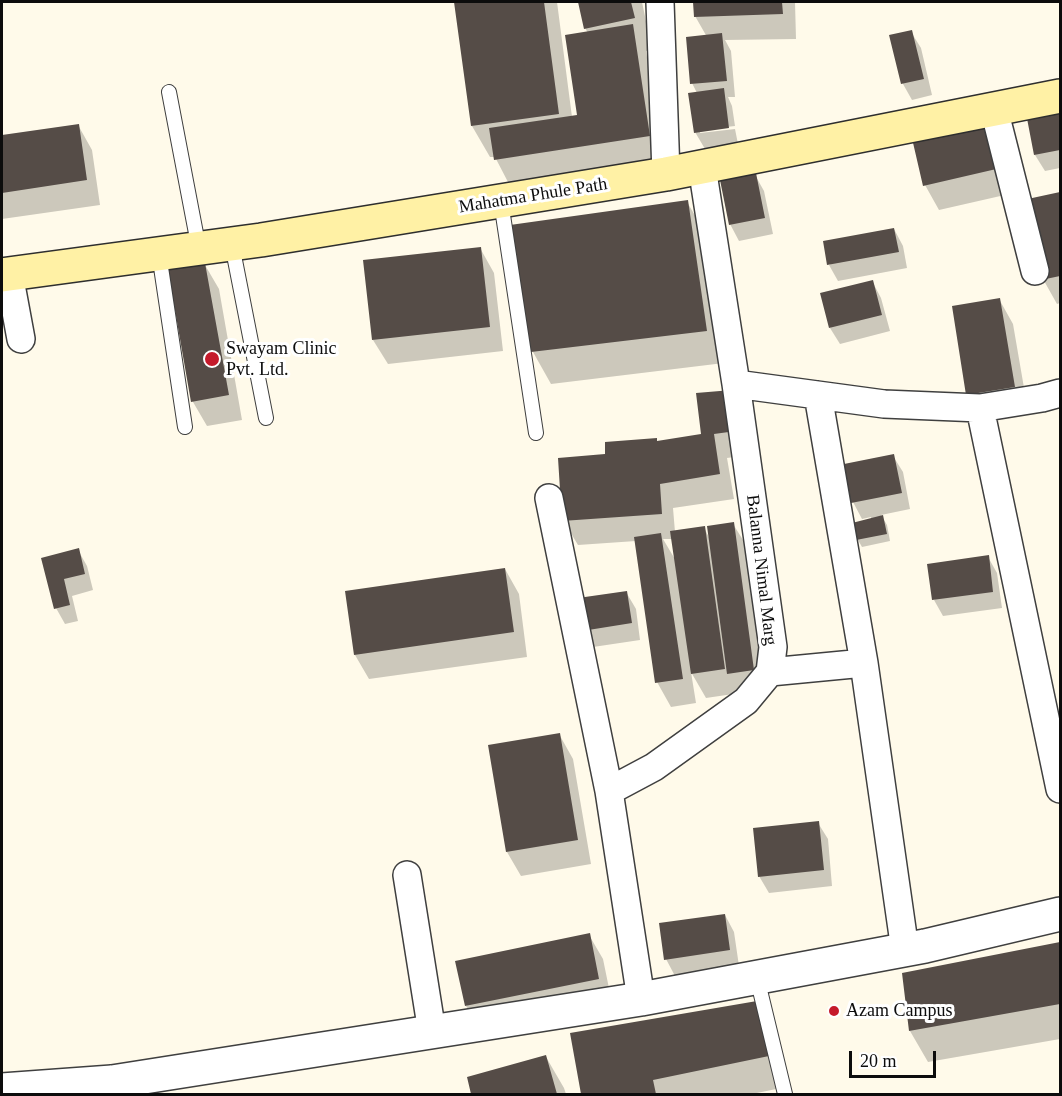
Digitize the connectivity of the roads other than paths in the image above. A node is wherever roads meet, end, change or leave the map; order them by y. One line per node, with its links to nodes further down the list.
1 (660, 2): 6 (street)
2 (169, 92): 9 (lane)
3 (1060, 96): 4 (main road, Mahatma Phule Path)
4 (994, 109): 5 (main road, Mahatma Phule Path); 11 (street)
5 (702, 167): 6 (main road, Mahatma Phule Path); 14 (street, Balanna Nimal Marg)
6 (666, 174): 7 (main road, Mahatma Phule Path)
7 (501, 202): 8 (main road, Mahatma Phule Path); 20 (lane)
8 (232, 245): 9 (main road, Mahatma Phule Path); 18 (lane)
9 (199, 249): 10 (main road, Mahatma Phule Path)
10 (159, 254): 12 (main road, Mahatma Phule Path); 19 (lane)
11 (1035, 271)
12 (5, 275): 13 (street)
13 (21, 339)
14 (736, 384): 16 (street); 23 (street, Balanna Nimal Marg)
15 (1060, 393): 17 (street)
16 (818, 395): 17 (street); 22 (street)
17 (980, 408): 24 (street)
18 (266, 418)
19 (185, 427)
20 (536, 433)
21 (549, 498): 25 (street)
22 (864, 663): 23 (street); 28 (street)
23 (770, 672): 25 (street, Balanna Nimal Marg)
24 (1060, 789)
25 (609, 791): 30 (street)
26 (407, 875): 31 (street)
27 (1060, 914): 28 (street)
28 (905, 950): 29 (street)
29 (757, 978): 30 (street); 33 (lane)
30 (641, 999): 31 (street)
31 (432, 1032): 32 (street)
32 (2, 1090)
33 (785, 1095)

